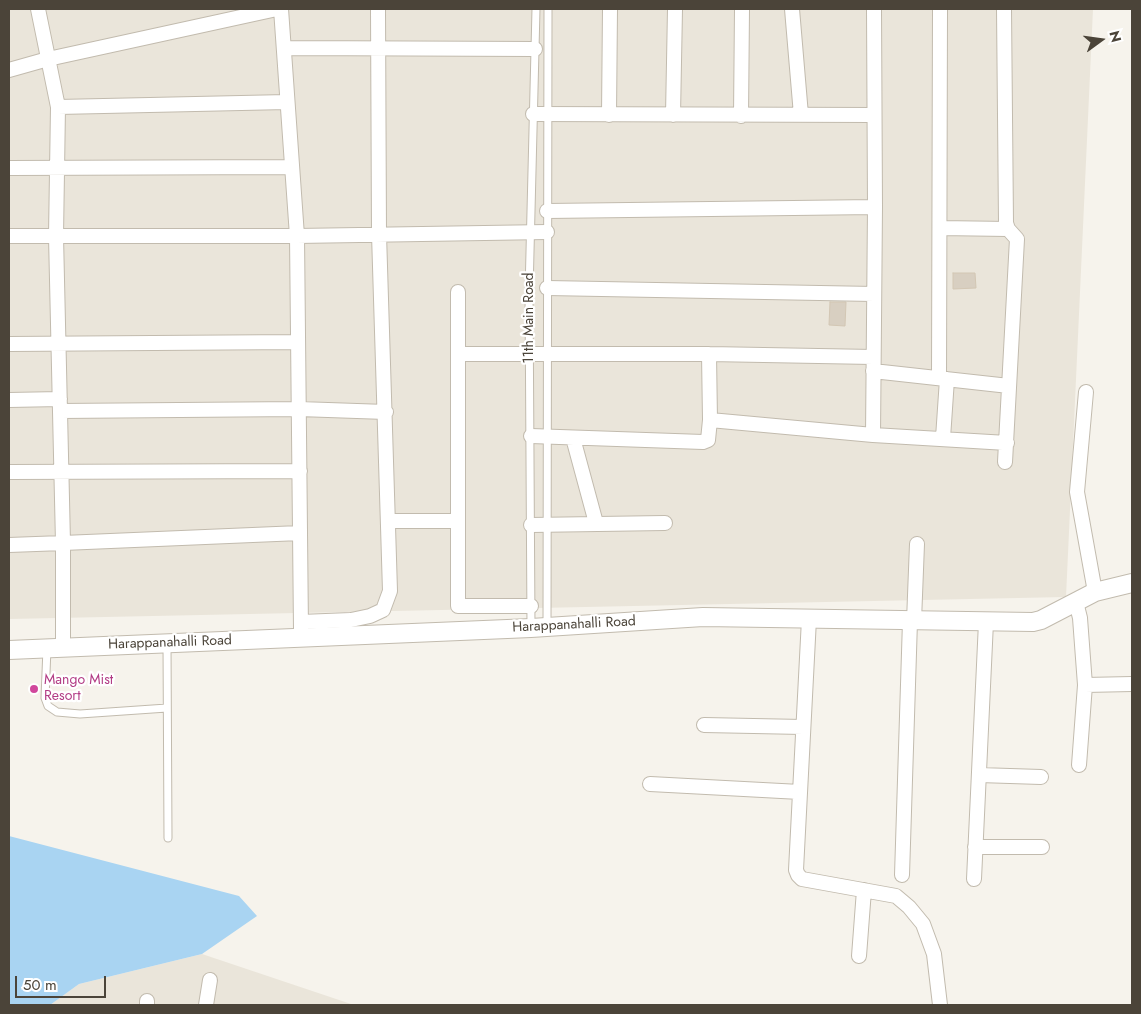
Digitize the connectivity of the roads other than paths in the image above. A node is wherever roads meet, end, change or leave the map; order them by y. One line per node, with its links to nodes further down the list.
1 (38, 9): 17 (street)
2 (277, 9): 17 (street)
3 (281, 9): 14 (street)
4 (378, 9): 15 (street)
5 (536, 9): 16 (lane, 11th Main Road)
6 (548, 9): 21 (lane, 11th Main Road)
7 (610, 9): 22 (street)
8 (675, 9): 23 (street)
9 (742, 9): 26 (street)
10 (792, 9): 24 (street)
11 (874, 9): 25 (street)
12 (940, 9): 32 (street)
13 (1004, 9): 33 (street)
14 (284, 48): 15 (street); 19 (street)
15 (378, 49): 16 (street); 36 (street)
16 (535, 49): 21 (lane, 11th Main Road)
17 (48, 59): 18 (street); 20 (street)
18 (9, 70)
19 (288, 102): 20 (street); 29 (street)
20 (58, 107): 28 (street)
21 (540, 114): 22 (street); 31 (lane, 11th Main Road); 34 (lane, 11th Main Road)
22 (609, 115): 23 (street)
23 (673, 115): 26 (street)
24 (801, 115): 25 (street); 26 (street)
25 (874, 115): 30 (street)
26 (741, 116)
27 (9, 168): 28 (street)
28 (57, 168): 29 (street); 38 (street)
29 (292, 168): 39 (street)
30 (876, 207): 31 (street); 42 (street)
31 (547, 211): 35 (lane, 11th Main Road)
32 (940, 228): 33 (street); 52 (street)
33 (1008, 229): 53 (street)
34 (531, 231): 35 (street); 36 (street); 48 (lane, 11th Main Road)
35 (547, 232): 40 (lane, 11th Main Road)
36 (380, 234): 39 (street); 58 (street)
37 (9, 236): 38 (street)
38 (56, 236): 39 (street); 45 (street)
39 (297, 236): 43 (street)
40 (547, 288): 42 (street); 46 (lane, 11th Main Road)
41 (458, 292): 47 (street)
42 (874, 294): 50 (street)
43 (298, 342): 45 (street); 57 (street)
44 (9, 344): 45 (street)
45 (59, 344): 56 (street)
46 (548, 353): 48 (street); 49 (street); 62 (lane, 11th Main Road)
47 (458, 354): 48 (street); 71 (street)
48 (531, 354): 61 (lane, 11th Main Road)
49 (709, 354): 50 (street); 59 (street)
50 (873, 357): 51 (street)
51 (873, 371): 52 (street); 60 (street)
52 (943, 379): 53 (street); 64 (street)
53 (1009, 386): 65 (street)
54 (1086, 392): 81 (street)
55 (9, 400): 56 (street)
56 (60, 405): 57 (street); 67 (street)
57 (299, 409): 58 (street); 68 (street)
58 (386, 412): 70 (street)
59 (710, 420): 60 (street); 63 (street)
60 (873, 435): 64 (street)
61 (531, 436): 62 (street); 75 (lane, 11th Main Road)
62 (548, 437): 63 (street); 72 (lane, 11th Main Road)
63 (573, 438): 73 (street)
64 (943, 438): 65 (street)
65 (1006, 443): 66 (street)
66 (1005, 462)
67 (62, 471): 68 (street); 69 (street); 77 (street)
68 (300, 471): 76 (street)
69 (9, 472)
70 (390, 521): 71 (street); 88 (street)
71 (458, 521): 83 (street)
72 (547, 523): 73 (street); 75 (street); 87 (lane, 11th Main Road)
73 (596, 523): 74 (street)
74 (665, 523)
75 (531, 525): 83 (lane, 11th Main Road)
76 (300, 533): 77 (street); 88 (street)
77 (63, 543): 79 (street); 90 (street)
78 (917, 544): 85 (street)
79 (9, 545)
80 (1132, 583): 81 (street, Harappanahalli Road)
81 (1095, 592): 82 (street, Harappanahalli Road)
82 (1076, 602): 86 (street, Harappanahalli Road); 93 (street)
83 (531, 606): 87 (lane, 11th Main Road)
84 (809, 619): 85 (street, Harappanahalli Road); 87 (street, Harappanahalli Road); 96 (street)
85 (912, 621): 86 (street, Harappanahalli Road); 105 (street)
86 (986, 622): 98 (street)
87 (539, 627): 88 (street, Harappanahalli Road)
88 (301, 630): 89 (street, Harappanahalli Road)
89 (166, 643): 90 (street, Harappanahalli Road); 94 (lane)
90 (55, 648): 91 (street, Harappanahalli Road); 94 (lane)
91 (9, 650)
92 (1132, 684): 93 (street)
93 (1085, 685): 97 (street)
94 (167, 708): 102 (lane)
95 (704, 725): 96 (street)
96 (803, 727): 101 (street)
97 (1079, 765)
98 (979, 775): 99 (street); 103 (street)
99 (1041, 777)
100 (650, 784): 101 (street)
101 (800, 792): 107 (street)
102 (168, 838)
103 (975, 847): 104 (street); 106 (street)
104 (1042, 847)
105 (902, 875)
106 (974, 879)
107 (864, 890): 108 (street); 111 (street)
108 (859, 956)
109 (210, 980): 110 (street)
110 (206, 1005)
111 (940, 1005)

